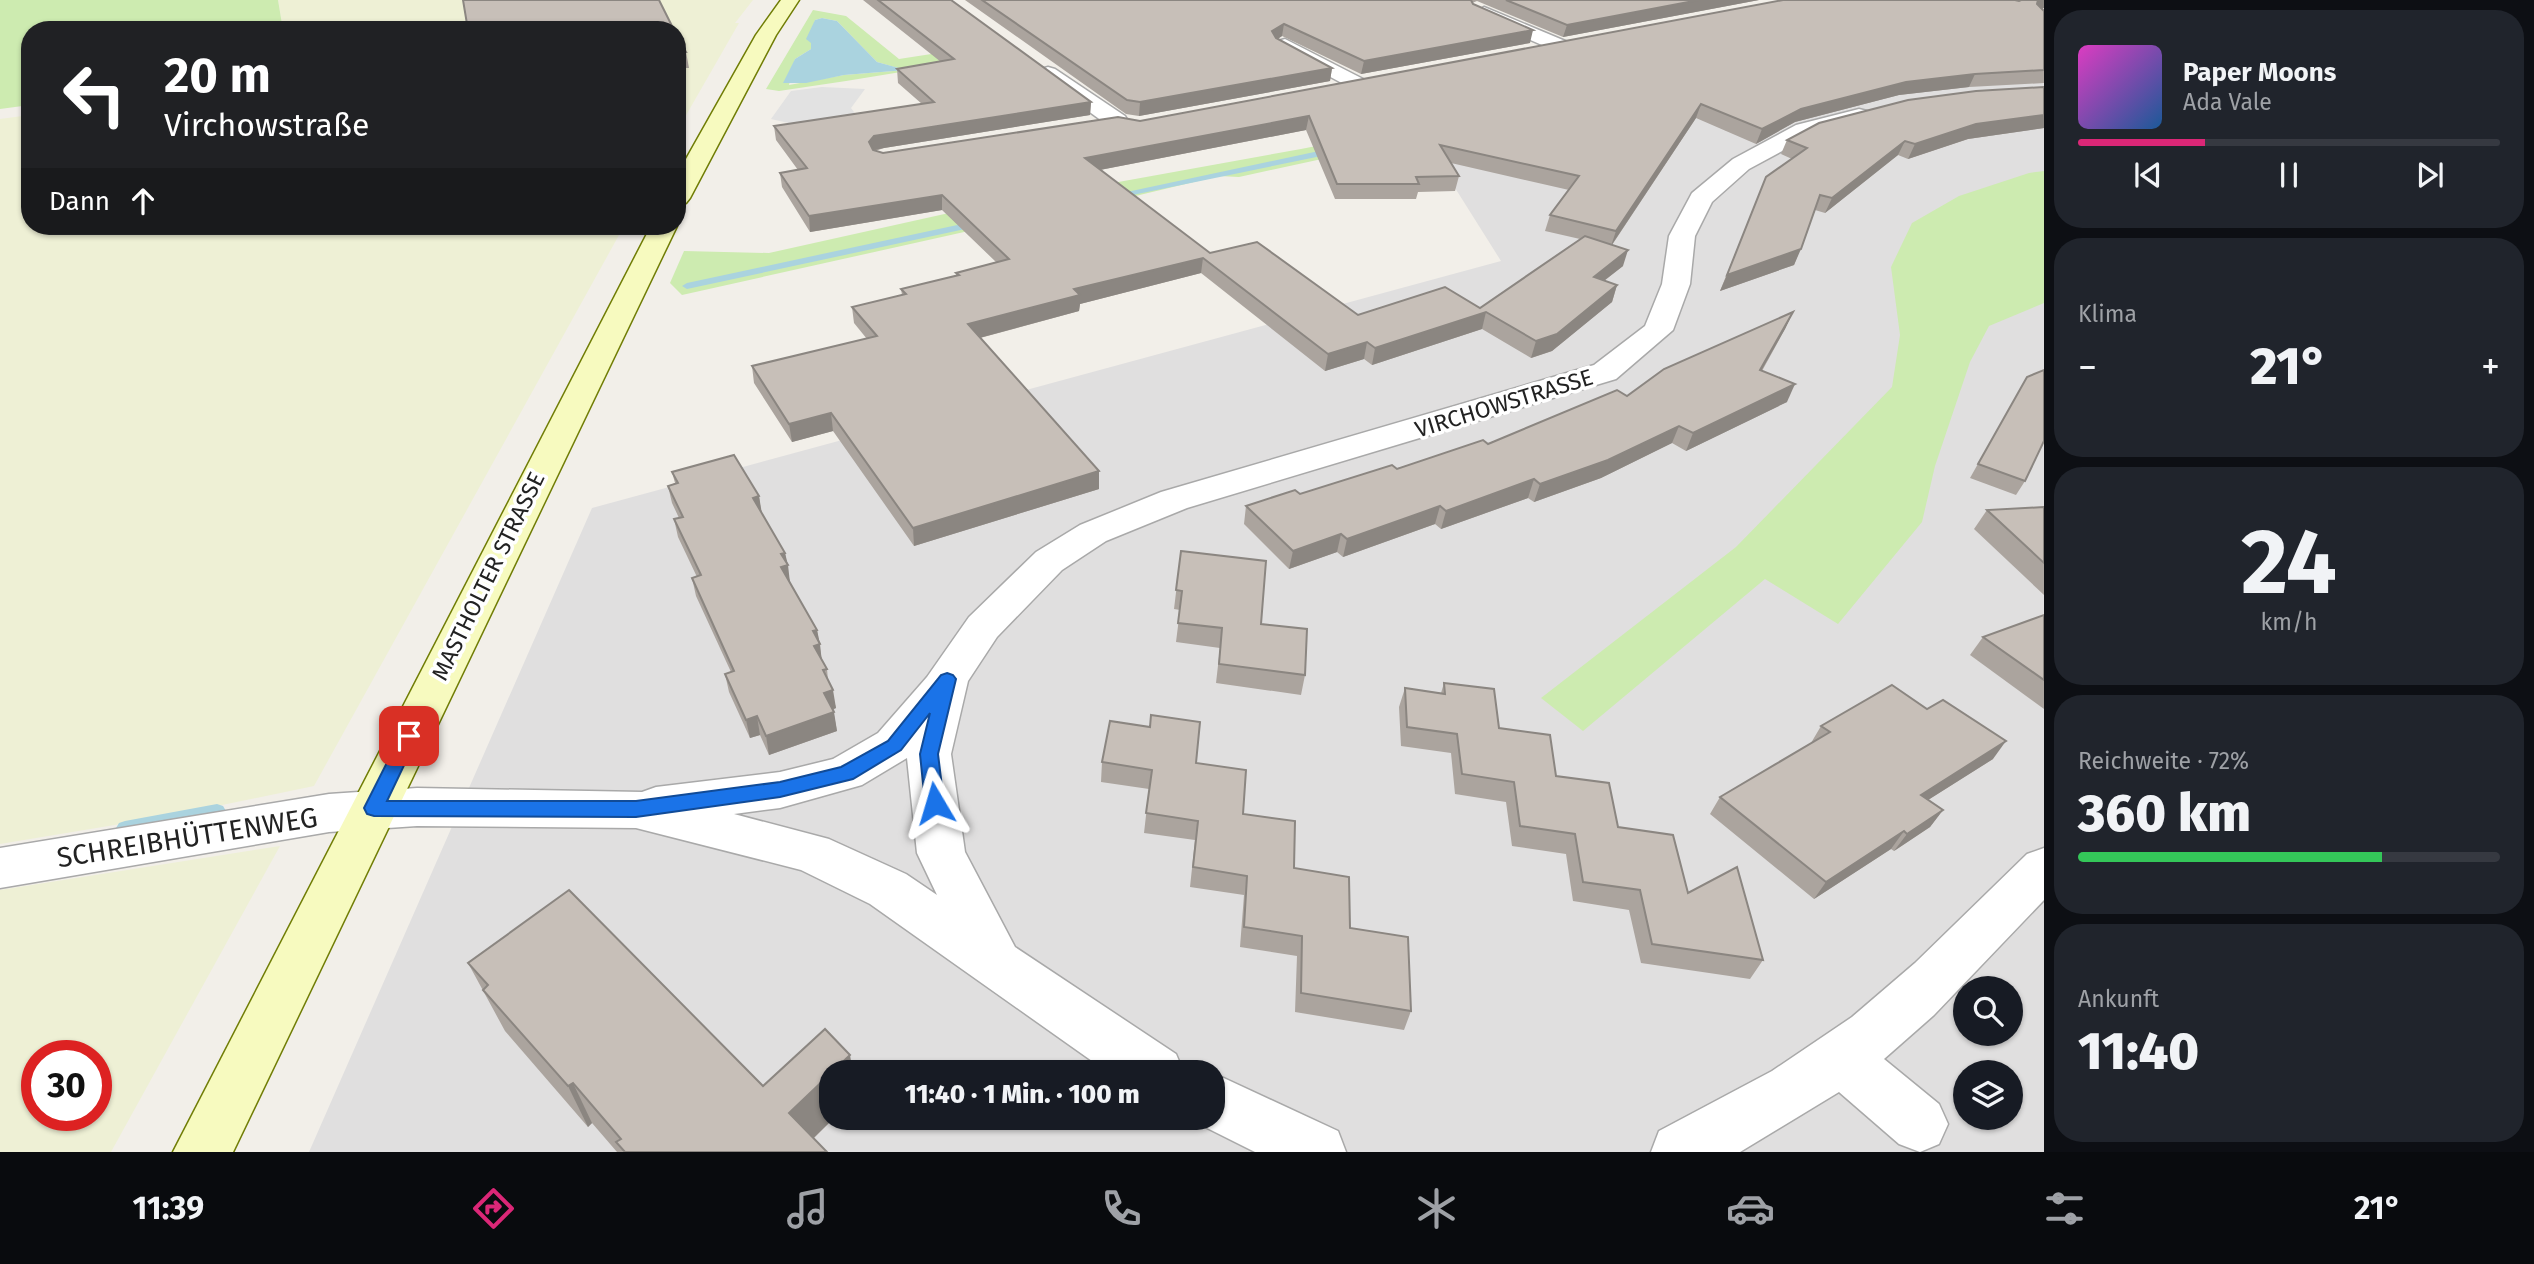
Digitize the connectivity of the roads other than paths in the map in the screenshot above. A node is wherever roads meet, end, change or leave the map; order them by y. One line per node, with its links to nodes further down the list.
1 (790, 0): 15 (street)
2 (1478, 10): 5 (street)
3 (1590, 41): 5 (street)
4 (1283, 45): 9 (street)
5 (1563, 47): 6 (street)
6 (1522, 54)
7 (1034, 62): 12 (street)
8 (1387, 80): 9 (street)
9 (1360, 85): 10 (street)
10 (1334, 90)
11 (1888, 108): 17 (street, VIRCHOWSTRASSE)
12 (1117, 121): 13 (street); 14 (street)
13 (1089, 125)
14 (1139, 126)
15 (686, 182)
16 (659, 235): 18 (street, MASTHOLTER STRASSE)
17 (947, 679): 19 (street, VIRCHOWSTRASSE); 22 (street, VIRCHOWSTRASSE)
18 (374, 808): 19 (street, SCHREIBHÜTTENWEG); 20 (street, SCHREIBHÜTTENWEG); 27 (street, MASTHOLTER STRASSE)
19 (636, 809): 22 (street)
20 (0, 868)
21 (2044, 868): 23 (street)
22 (997, 964): 24 (street)
23 (1840, 1058): 26 (street); 29 (street)
24 (1137, 1060)
25 (1225, 1107): 28 (street)
26 (1919, 1124)
27 (202, 1152)
28 (1317, 1152)
29 (1680, 1152)

